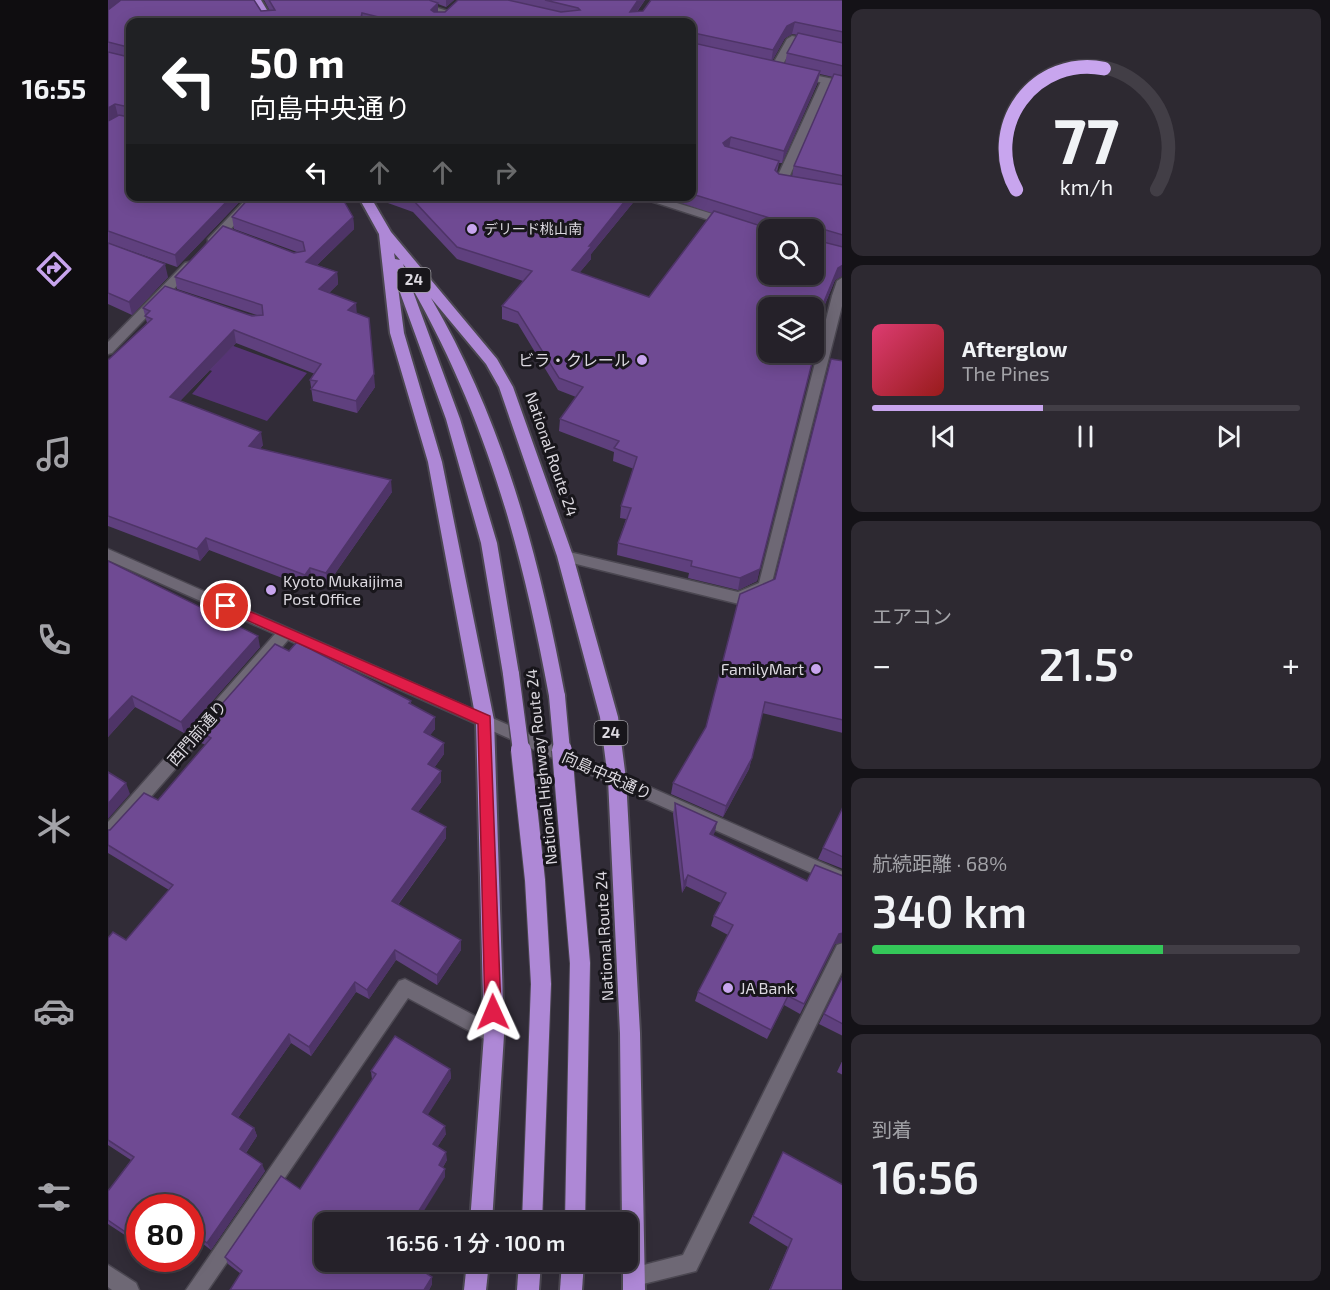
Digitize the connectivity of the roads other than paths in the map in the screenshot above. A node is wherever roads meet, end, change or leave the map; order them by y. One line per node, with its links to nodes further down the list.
1 (256, 0): 3 (highway)
2 (401, 0): 4 (street)
3 (267, 18)
4 (443, 18)
5 (842, 50): 6 (street)
6 (826, 81): 7 (street); 8 (street)
7 (842, 84)
8 (802, 186)
9 (252, 201): 15 (street)
10 (367, 201): 13 (highway, National Highway Route 24 / 24)
11 (656, 201): 12 (street)
12 (758, 232)
13 (385, 234): 17 (highway, National Route 24 / 24); 19 (highway, 24); 26 (highway, National Highway Route 24 / 24, bridge); 27 (highway, National Highway Route 24 / 24, bridge)
14 (840, 297): 17 (street)
15 (108, 350)
16 (108, 554): 18 (street, 向島中央通り)
17 (564, 556): 20 (highway, National Route 24 / 24)
18 (286, 632): 19 (street, 向島中央通り); 21 (street, 西門前通り)
19 (485, 720): 20 (street, 向島中央通り); 24 (highway, 24)
20 (617, 779): 22 (street, 向島中央通り); 32 (highway, National Route 24 / 24)
21 (108, 834)
22 (842, 880)
23 (842, 953): 32 (street)
24 (494, 1035): 25 (highway, 24); 34 (street)
25 (482, 1212)
26 (533, 1212)
27 (575, 1212)
28 (477, 1272): 35 (highway)
29 (529, 1272): 36 (highway)
30 (572, 1272): 37 (highway)
31 (108, 1275): 33 (street)
32 (635, 1283)
33 (129, 1290)
34 (196, 1290)
35 (475, 1290)
36 (528, 1290)
37 (571, 1290)

